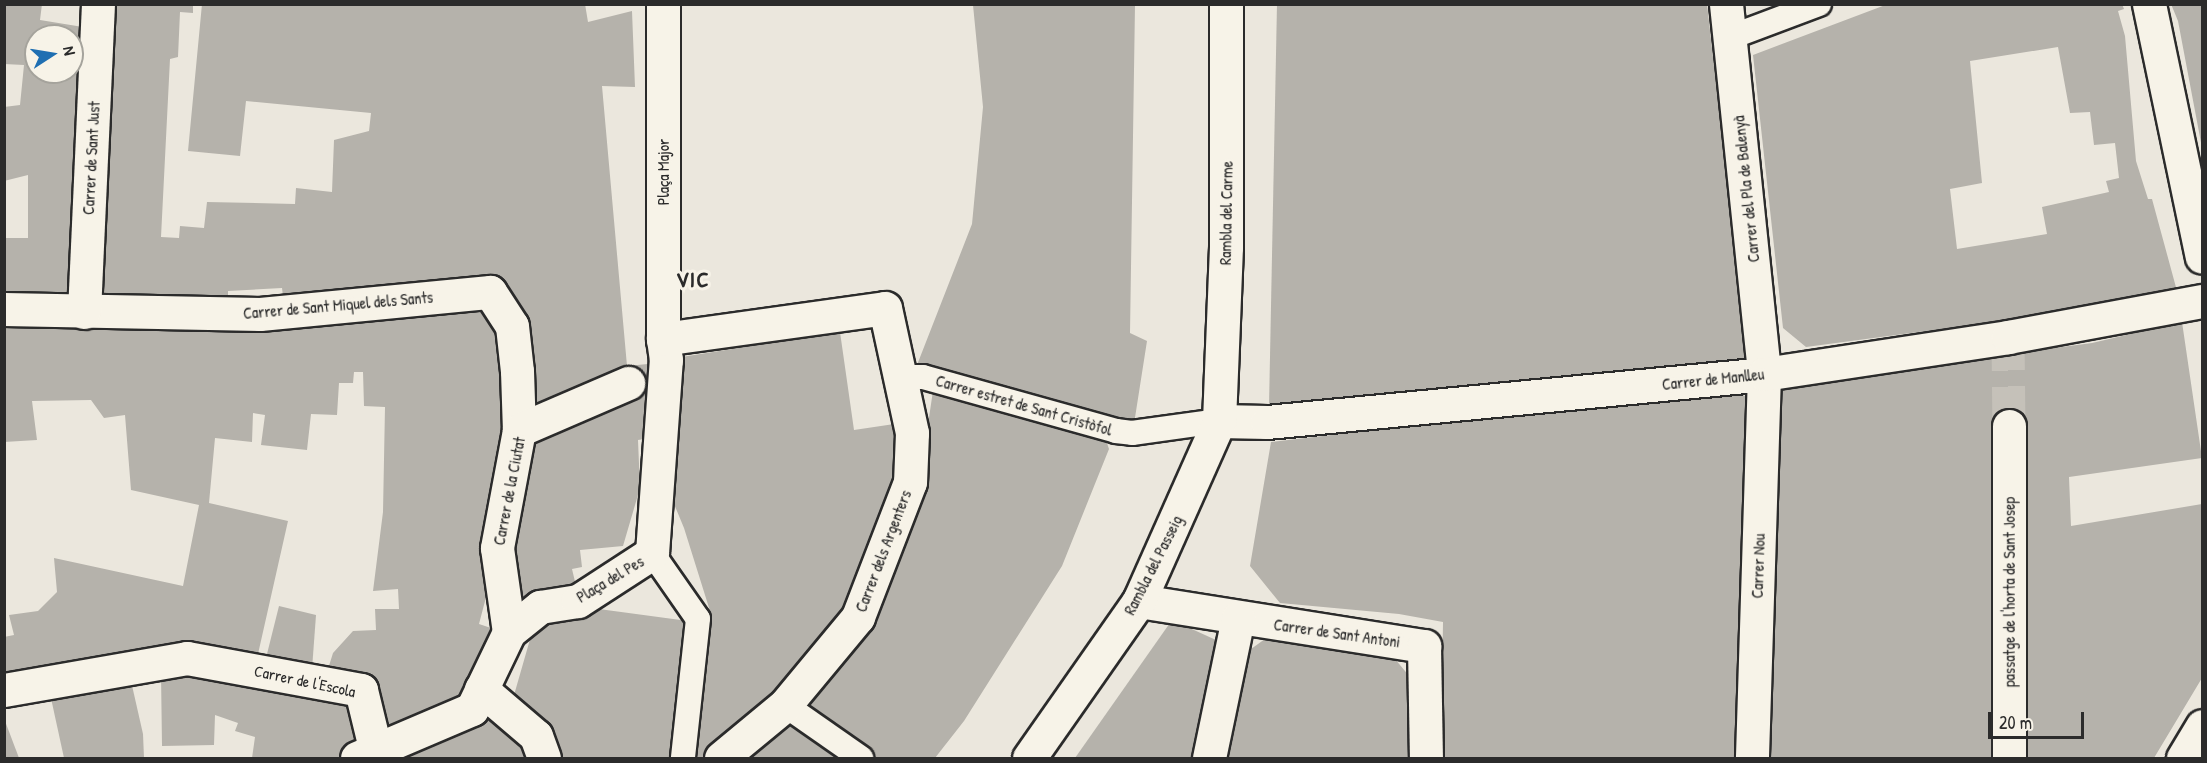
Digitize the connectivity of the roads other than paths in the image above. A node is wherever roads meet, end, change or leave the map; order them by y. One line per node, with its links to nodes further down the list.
1 (98, 4): 11 (street, Carrer de Sant Just)
2 (663, 4): 12 (street, Plaça Major)
3 (1226, 4): 17 (street, Rambla del Carme)
4 (1726, 4): 7 (street, Carrer del Pla de Balenyà)
5 (1820, 4): 7 (street)
6 (2149, 4): 8 (street)
7 (1731, 37): 14 (street, Carrer del Pla de Balenyà)
8 (2202, 257)
9 (2202, 301): 14 (street, Carrer de Manlleu)
10 (4, 309): 11 (street, Carrer de Sant Miquel dels Sants)
11 (84, 312): 19 (street, Carrer de Sant Miquel dels Sants)
12 (663, 339): 13 (street); 15 (street, Plaça Major)
13 (899, 368): 17 (street, Carrer estret de Sant Cristòfol); 26 (street, Carrer dels Argenters)
14 (1764, 374): 17 (street, Carrer de Manlleu); 36 (street, Carrer Nou)
15 (665, 379): 20 (street, Plaça del Pes)
16 (628, 383): 19 (street, Carrer de la Ciutat)
17 (1219, 422): 21 (street, Rambla del Passeig)
18 (2009, 426): 37 (street, passatge de l'horta de Sant Josep)
19 (519, 430): 23 (street, Carrer de la Ciutat)
20 (652, 553): 23 (street, Plaça del Pes); 30 (street)
21 (1139, 601): 22 (street, Carrer de Sant Antoni); 33 (street, Rambla del Passeig)
22 (1238, 618): 34 (street); 35 (street, Carrer de Sant Antoni)
23 (509, 632): 24 (street, Carrer de l'Escola)
24 (481, 689): 28 (street, Carrer de l'Escola); 29 (street)
25 (4, 690): 28 (street, Carrer de l'Escola)
26 (785, 705): 31 (street, Carrer dels Argenters); 32 (street)
27 (2202, 726): 38 (street)
28 (366, 753)
29 (544, 759)
30 (683, 759)
31 (721, 759)
32 (861, 759)
33 (1029, 759)
34 (1209, 759)
35 (1426, 759)
36 (1752, 759)
37 (2009, 759)
38 (2183, 759)

